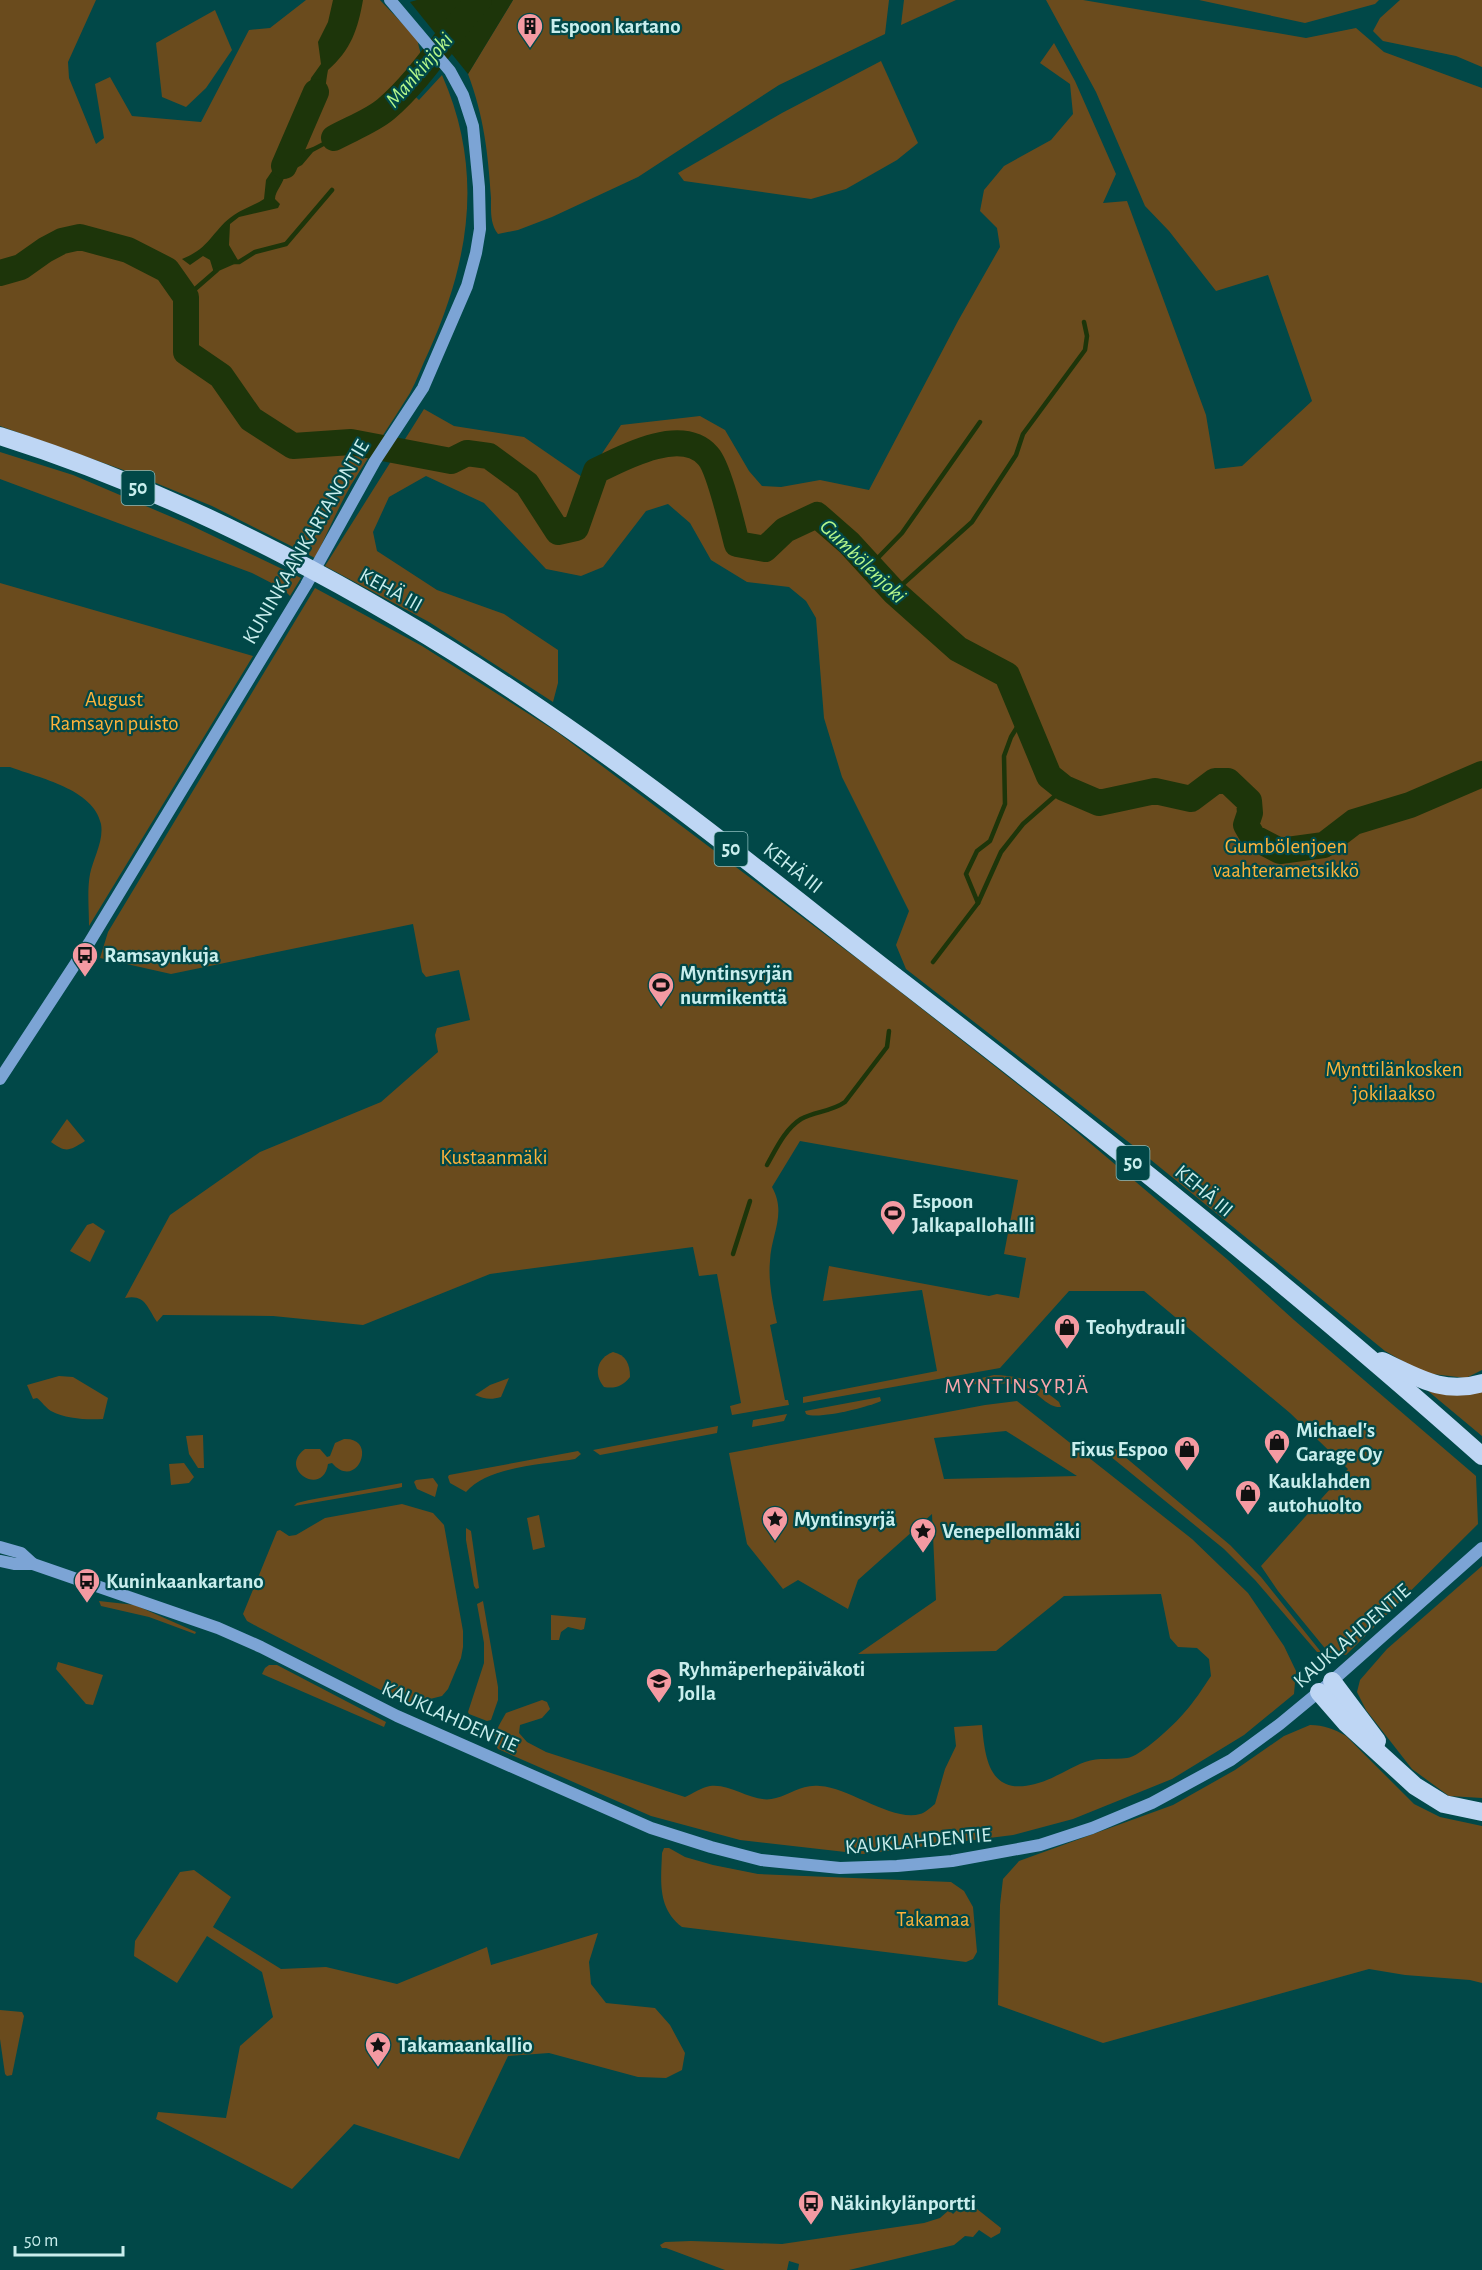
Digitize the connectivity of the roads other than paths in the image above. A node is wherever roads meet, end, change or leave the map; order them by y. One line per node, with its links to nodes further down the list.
1 (390, 0): 3 (street, KUNINKAANKARTANONTIE)
2 (0, 436): 4 (highway, KEHÄ III / 50)
3 (0, 1079)
4 (1361, 1352): 5 (highway); 6 (highway, KEHÄ III / 50)
5 (1482, 1383)
6 (1482, 1456)
7 (0, 1547): 10 (street, KAUKLAHDENTIE)
8 (1482, 1548): 11 (street, KAUKLAHDENTIE)
9 (0, 1561): 10 (street, KAUKLAHDENTIE)
10 (33, 1564): 11 (street, KAUKLAHDENTIE)
11 (1325, 1687): 12 (highway)
12 (1482, 1812)

